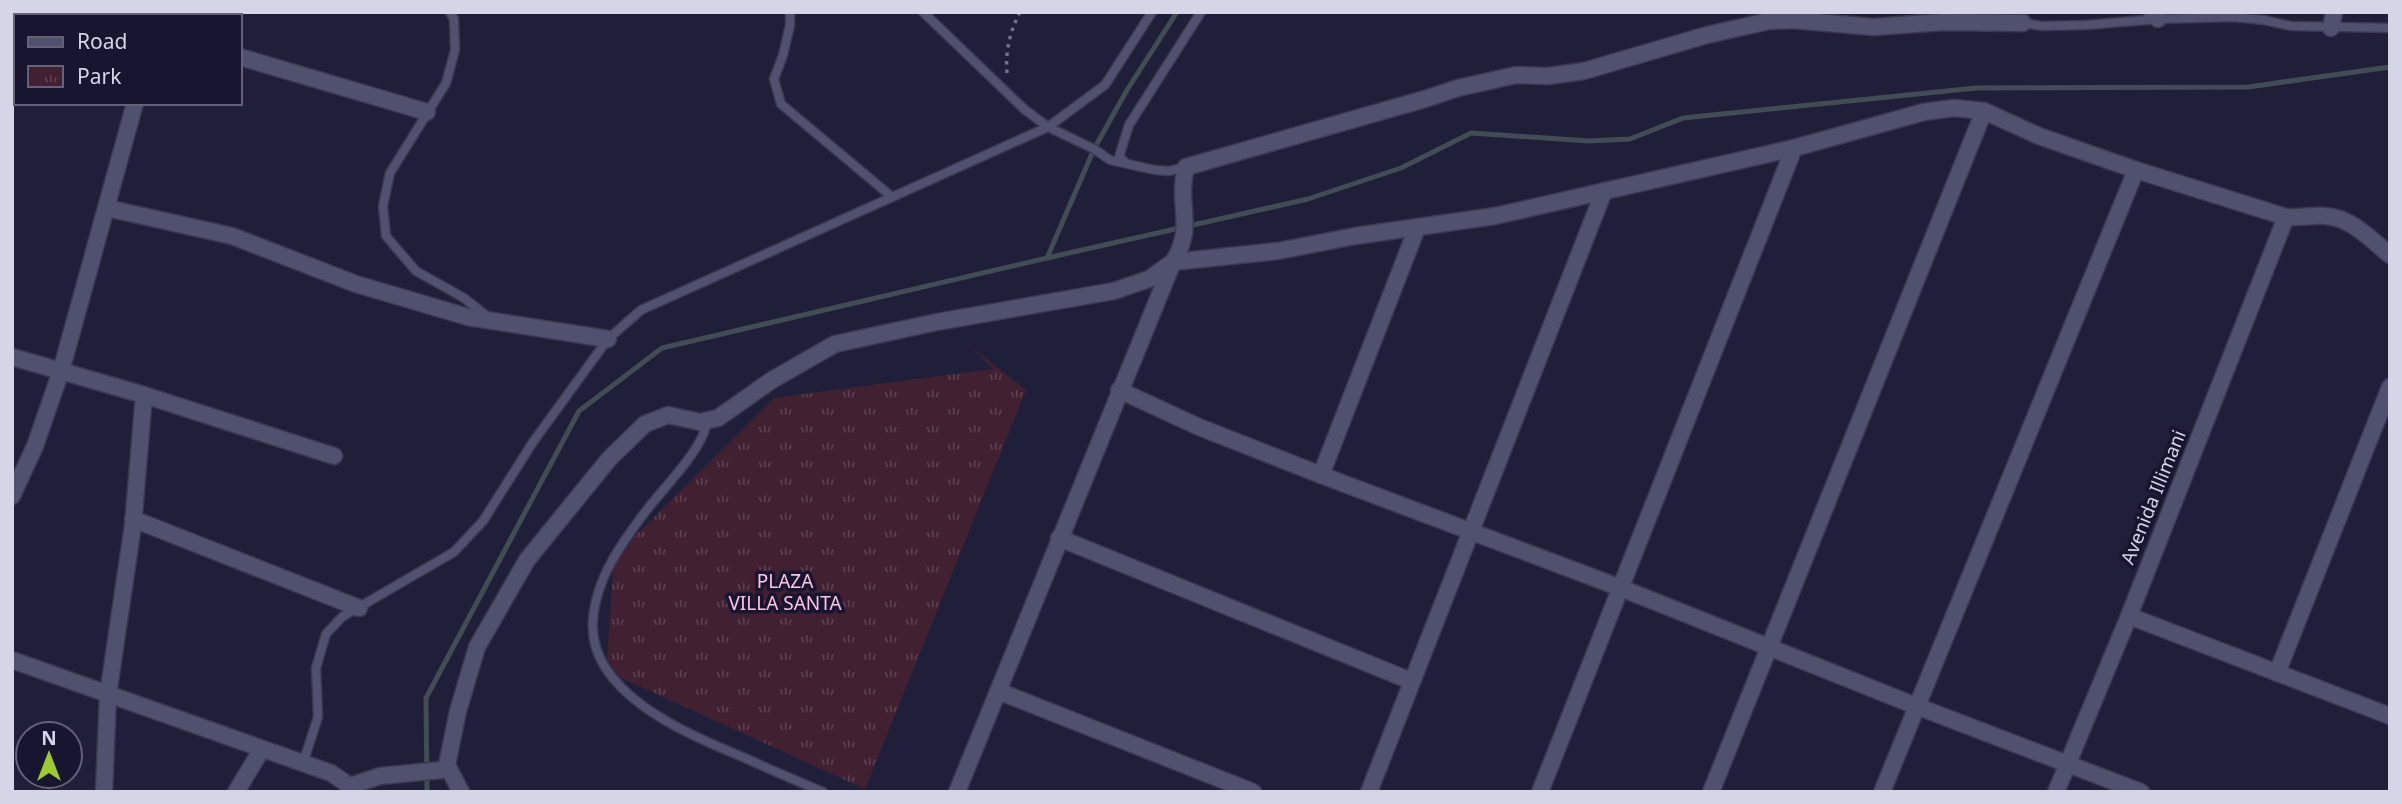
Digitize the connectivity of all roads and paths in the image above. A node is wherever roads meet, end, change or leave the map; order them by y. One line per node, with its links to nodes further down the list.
1 (450, 12): 16 (lane)
2 (790, 12): 23 (lane)
3 (923, 12): 13 (lane)
4 (1020, 12): 13 (path)
5 (1152, 12): 17 (lane)
6 (1201, 12): 19 (lane)
7 (2006, 12): 10 (street)
8 (2155, 16): 9 (lane); 10 (lane)
9 (2332, 20): 11 (lane)
10 (2023, 23): 20 (street)
11 (2390, 29)
12 (242, 58): 16 (street)
13 (1008, 93): 17 (lane)
14 (134, 105): 24 (street)
15 (1984, 111): 18 (street); 21 (street); 46 (street)
16 (427, 112): 29 (lane)
17 (1048, 127): 19 (lane); 23 (lane)
18 (1794, 148): 22 (street); 43 (street)
19 (1128, 165): 20 (lane)
20 (1186, 167): 28 (street)
21 (2136, 170): 25 (street); 52 (street)
22 (1604, 191): 26 (street); 41 (street)
23 (892, 197): 30 (lane)
24 (107, 208): 29 (street); 32 (street)
25 (2286, 217): 27 (street); 45 (street, Avenida Illimani)
26 (1417, 228): 28 (street); 38 (street)
27 (2390, 256)
28 (1173, 262): 34 (street); 36 (street)
29 (493, 320): 30 (street)
30 (608, 339): 44 (lane)
31 (12, 357): 32 (street)
32 (61, 371): 35 (street); 39 (street)
33 (2390, 387): 48 (street)
34 (1119, 390): 38 (street); 42 (street)
35 (144, 395): 37 (street); 40 (street)
36 (707, 420): 57 (street); 62 (lane)
37 (334, 456)
38 (1321, 475): 41 (street)
39 (12, 496)
40 (133, 519): 44 (street); 51 (street)
41 (1471, 531): 43 (street); 49 (street)
42 (1059, 538): 49 (street); 50 (street)
43 (1621, 588): 46 (street); 66 (street)
44 (359, 608): 56 (lane)
45 (2129, 616): 48 (street); 55 (street, Avenida Illimani)
46 (1769, 648): 52 (street); 67 (street)
47 (12, 660): 51 (street)
48 (2277, 673): 53 (street)
49 (1411, 681): 65 (street)
50 (998, 691): 63 (street); 64 (street)
51 (108, 695): 54 (street); 59 (street)
52 (1916, 706): 55 (street); 68 (street)
53 (2390, 716)
54 (262, 749): 56 (street); 60 (street)
55 (2068, 762): 69 (street, Avenida Illimani); 70 (street)
56 (303, 763): 58 (street)
57 (447, 765): 58 (street); 61 (street)
58 (350, 789)
59 (104, 792)
60 (236, 792)
61 (461, 792)
62 (823, 792)
63 (957, 792)
64 (1253, 792)
65 (1369, 792)
66 (1540, 792)
67 (1712, 792)
68 (1882, 792)
69 (2056, 792)
70 (2141, 792)

